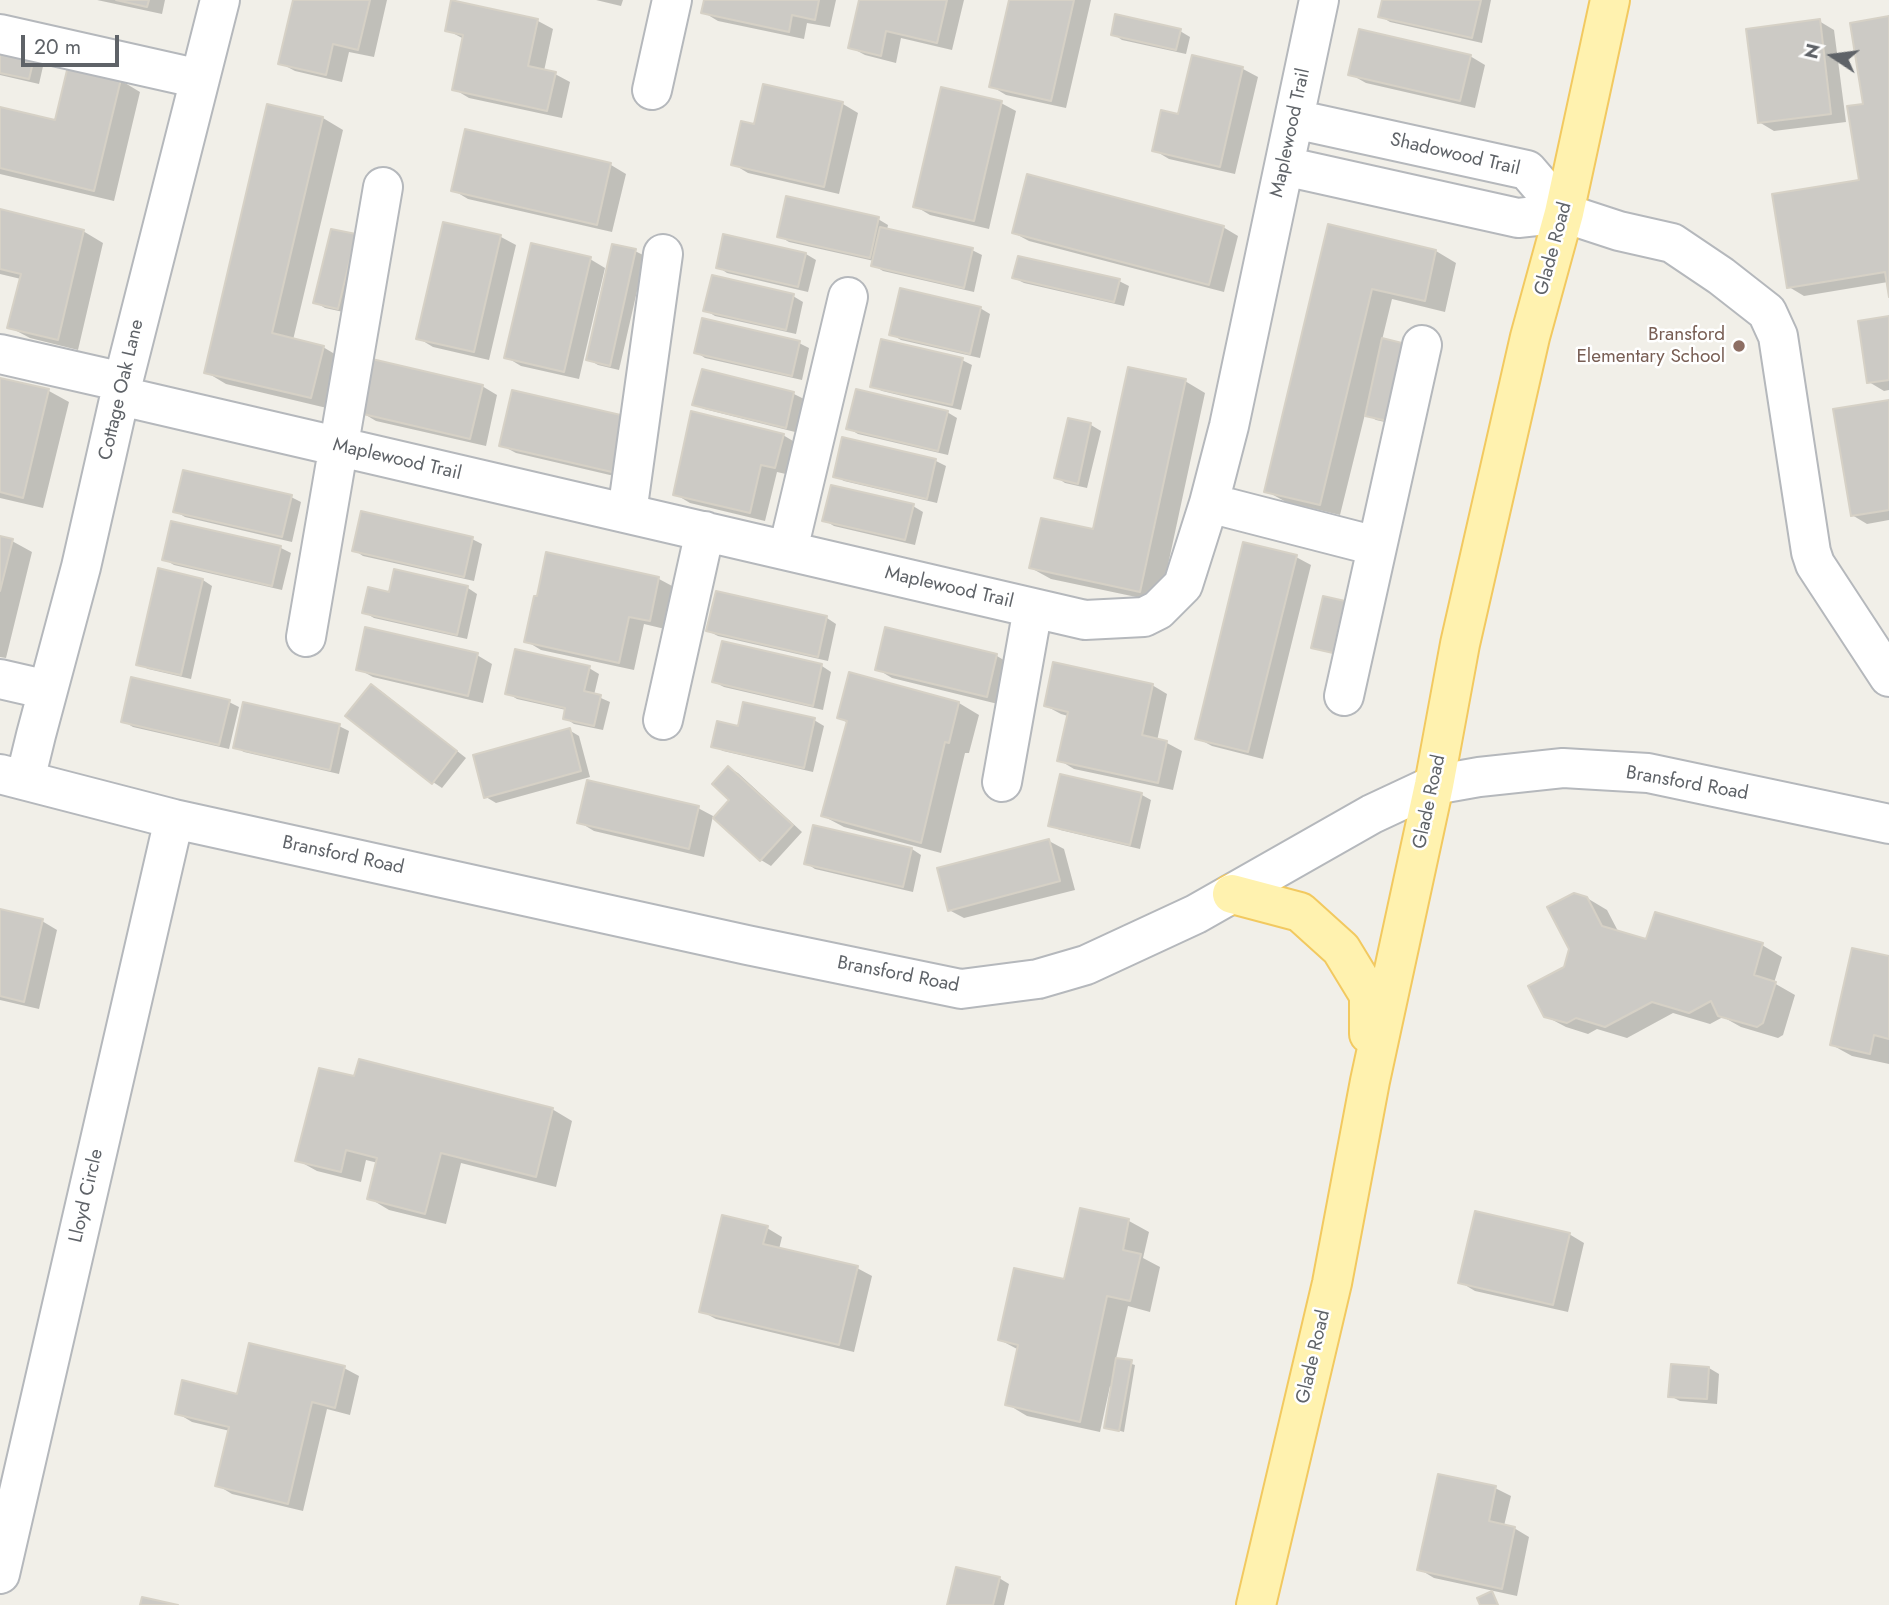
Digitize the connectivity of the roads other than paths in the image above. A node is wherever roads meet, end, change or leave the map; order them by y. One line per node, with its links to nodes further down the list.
1 (220, 0): 6 (street, Cottage Oak Lane)
2 (672, 0): 7 (street)
3 (1319, 0): 8 (street, Maplewood Trail)
4 (1610, 0): 11 (main road, Glade Road)
5 (0, 34): 6 (street)
6 (200, 79): 16 (street, Cottage Oak Lane)
7 (652, 90)
8 (1293, 119): 9 (street, Maplewood Trail); 11 (street, Shadowood Trail)
9 (1284, 166): 11 (street); 18 (street, Maplewood Trail)
10 (383, 187): 17 (street)
11 (1564, 213): 25 (street); 32 (main road, Glade Road)
12 (663, 254): 19 (street)
13 (848, 297): 22 (street)
14 (1422, 345): 21 (street)
15 (0, 354): 16 (street, Maplewood Trail)
16 (122, 389): 17 (street, Maplewood Trail); 27 (street, Cottage Oak Lane)
17 (339, 446): 19 (street, Maplewood Trail); 24 (street)
18 (1209, 503): 21 (street); 23 (street, Maplewood Trail)
19 (627, 513): 20 (street, Maplewood Trail)
20 (705, 531): 22 (street, Maplewood Trail); 29 (street)
21 (1376, 546): 28 (street)
22 (788, 550): 23 (street, Maplewood Trail)
23 (1033, 607): 31 (street)
24 (306, 637)
25 (1889, 677)
26 (0, 679): 27 (street)
27 (48, 690): 30 (street, Cottage Oak Lane)
28 (1343, 696)
29 (663, 720)
30 (13, 777): 33 (street, Bransford Road)
31 (1002, 782)
32 (1434, 785): 34 (street, Bransford Road); 35 (street, Bransford Road); 36 (main road, Glade Road)
33 (174, 819): 35 (street, Bransford Road); 37 (street, Lloyd Circle)
34 (1889, 824)
35 (1232, 894): 36 (main road)
36 (1370, 1081): 38 (main road, Glade Road)
37 (0, 1574)
38 (1256, 1605)

